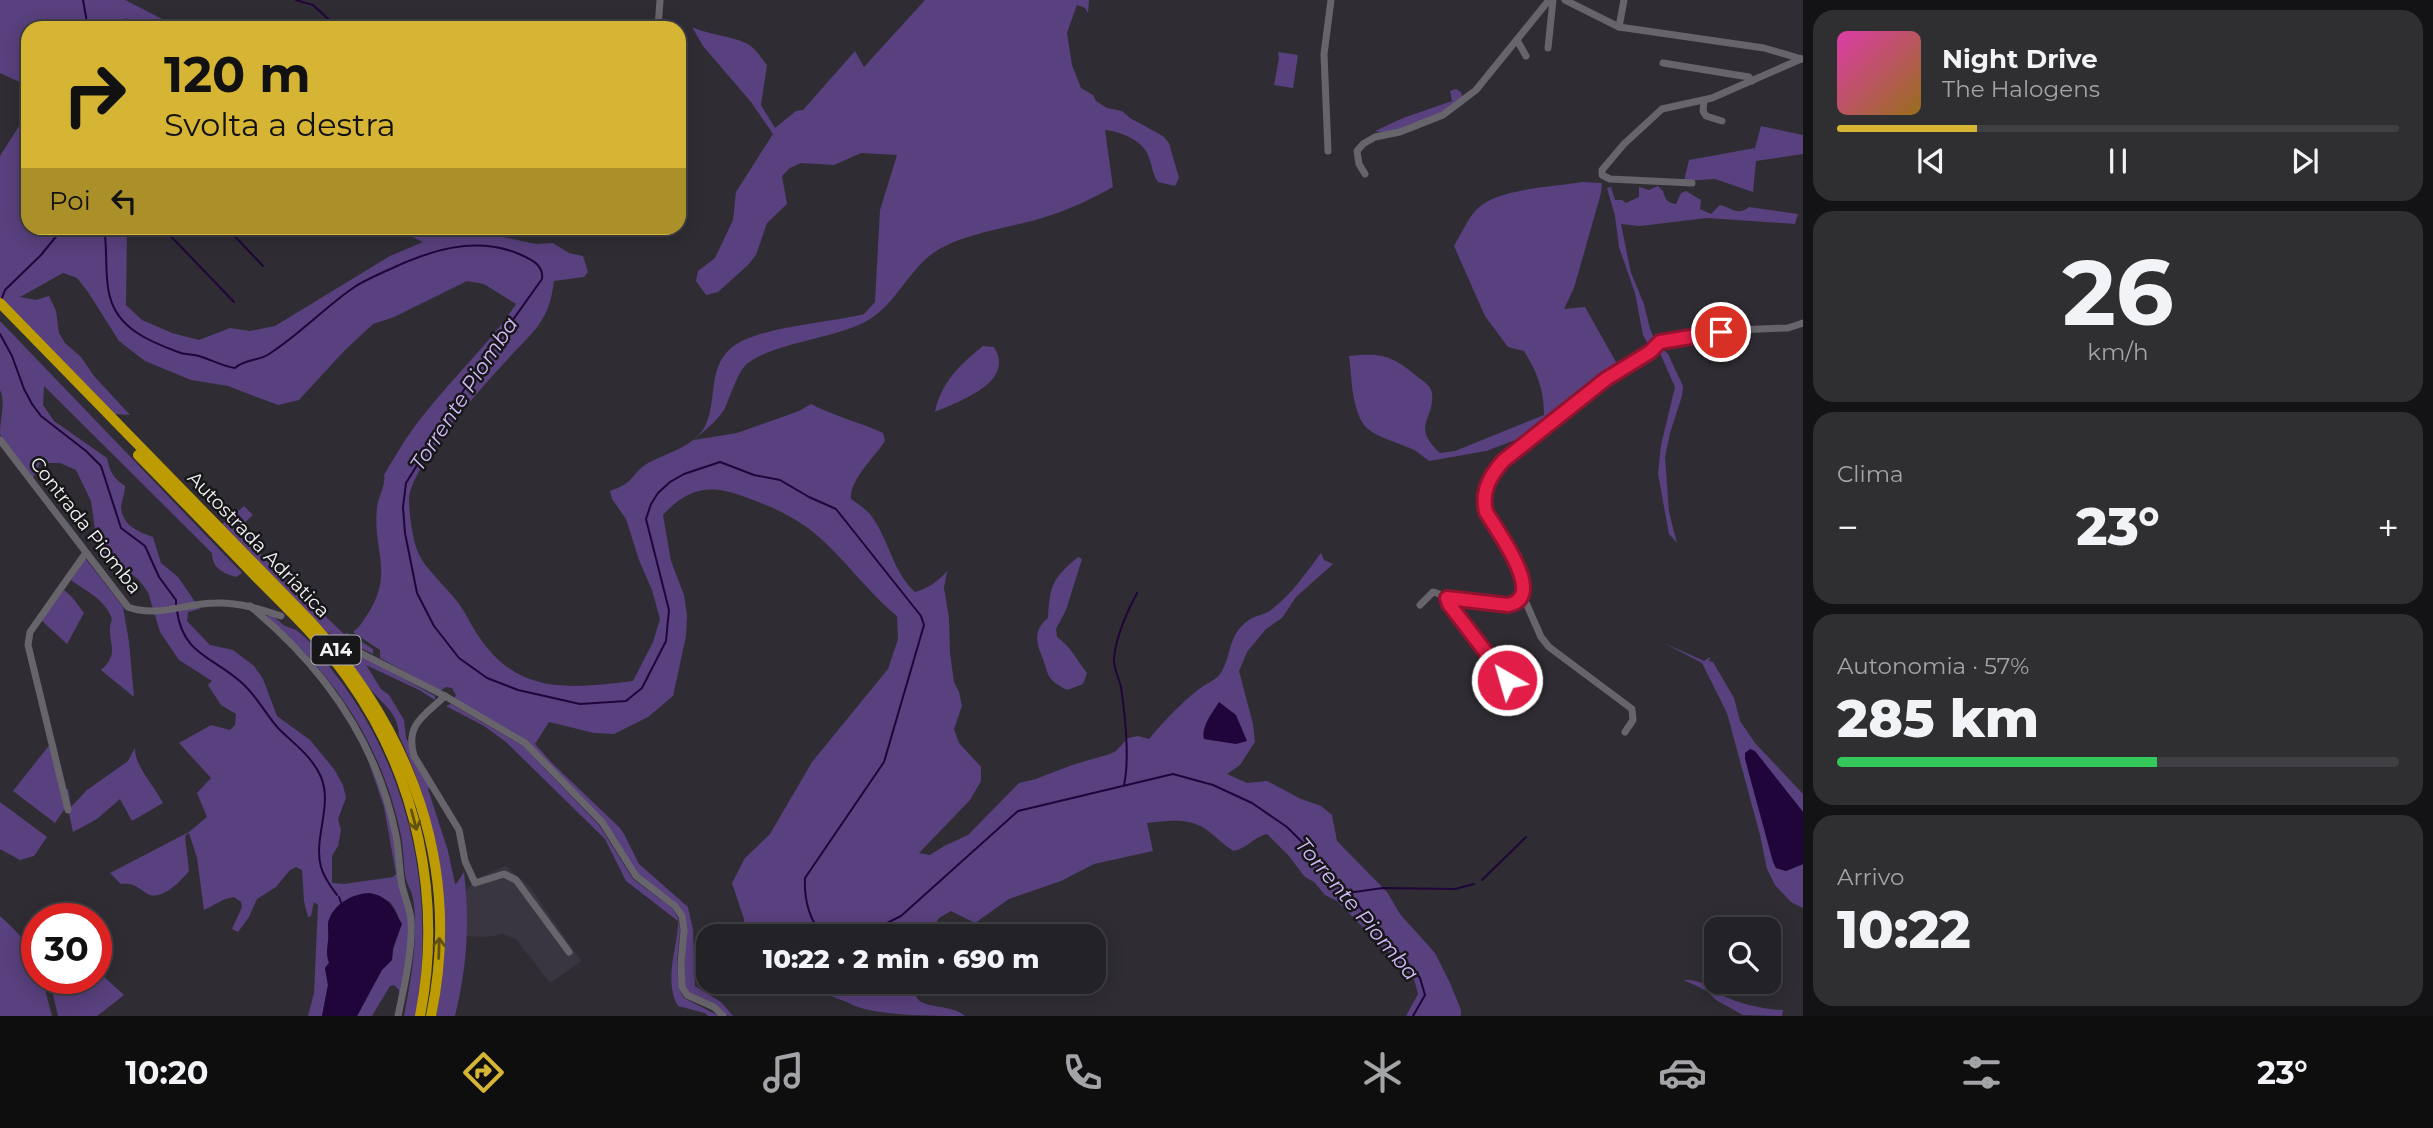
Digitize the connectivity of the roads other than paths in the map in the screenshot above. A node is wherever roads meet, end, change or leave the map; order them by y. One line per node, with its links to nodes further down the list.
1 (660, 0): 6 (street)
2 (1331, 0): 16 (street)
3 (1551, 0): 8 (street); 9 (street)
4 (1565, 0): 7 (street)
5 (1624, 0): 7 (street)
6 (658, 21)
7 (1619, 27): 11 (street)
8 (1517, 40): 10 (street); 17 (street)
9 (1548, 48)
10 (1526, 56)
11 (1802, 59): 13 (street)
12 (1663, 63): 13 (street)
13 (1752, 81): 14 (street)
14 (1704, 101): 15 (street); 18 (street)
15 (1722, 121)
16 (1328, 151)
17 (1365, 174)
18 (1692, 183)
19 (0, 303): 22 (highway, Autostrada Adriatica / A14)
20 (0, 313): 22 (highway, Autostrada Adriatica / A14)
21 (1803, 324): 25 (street)
22 (59, 369): 37 (highway, Autostrada Adriatica / A14, one-way to 37); 38 (highway, Autostrada Adriatica / A14, one-way to 22)
23 (0, 440): 24 (street, Contrada Piomba)
24 (85, 554): 28 (street, Contrada Piomba); 34 (street)
25 (1523, 596): 26 (street); 33 (street)
26 (1447, 598): 27 (street); 32 (street)
27 (1420, 605)
28 (250, 606): 29 (street, Contrada Piomba); 36 (street)
29 (281, 616)
30 (341, 643): 31 (street)
31 (445, 696): 35 (street); 39 (street)
32 (1494, 702)
33 (1625, 732)
34 (68, 810)
35 (569, 952)
36 (398, 1016)
37 (420, 1016)
38 (431, 1016)
39 (723, 1016)

